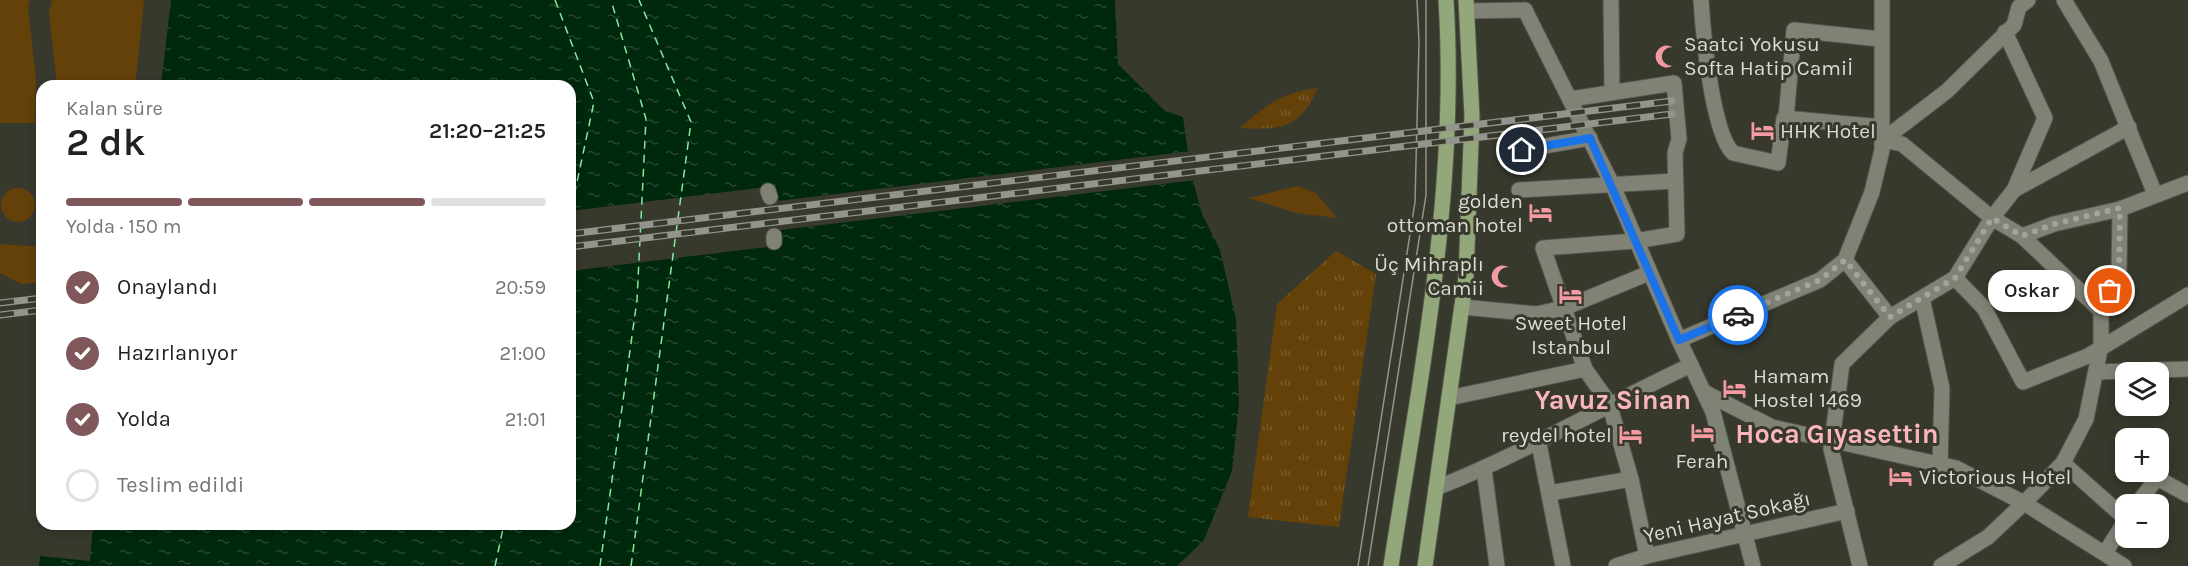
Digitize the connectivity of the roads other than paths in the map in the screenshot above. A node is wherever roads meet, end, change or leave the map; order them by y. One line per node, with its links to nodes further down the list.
1 (1446, 0): 63 (main road)
2 (1611, 0): 11 (street)
3 (1701, 0): 13 (street)
4 (1882, 0): 10 (street)
5 (2028, 0): 9 (street)
6 (2064, 0): 14 (street)
7 (1467, 5): 8 (street); 33 (main road)
8 (1526, 5): 12 (street)
9 (2005, 32): 15 (street); 22 (street)
10 (1880, 39): 13 (street); 15 (street)
11 (1612, 91): 12 (street); 18 (street)
12 (1571, 99): 16 (street)
13 (1786, 118): 15 (street)
14 (2129, 127): 22 (street); 23 (street)
15 (1883, 133): 25 (street); 28 (street)
16 (1590, 138): 17 (street); 20 (street)
17 (1522, 150)
18 (1675, 181): 20 (street); 27 (street)
19 (2188, 183): 23 (street)
20 (1613, 186): 21 (street); 27 (street)
21 (1519, 190)
22 (2014, 190): 25 (street)
23 (2155, 194): 24 (street)
24 (2120, 208): 26 (street); 35 (street)
25 (1992, 218): 26 (street); 30 (street)
26 (2022, 236): 35 (street)
27 (1635, 241): 29 (street); 34 (street)
28 (1845, 260): 36 (street); 37 (street)
29 (1649, 273): 34 (street); 37 (street)
30 (1955, 278): 32 (street); 38 (street)
31 (2188, 295): 38 (street)
32 (1922, 298): 36 (street); 49 (street)
33 (1462, 307): 34 (street); 44 (main road)
34 (1564, 308): 40 (street)
35 (2101, 311): 38 (street)
36 (1890, 317): 47 (street)
37 (1679, 340): 39 (street)
38 (2101, 345): 42 (street)
39 (1690, 365): 43 (street); 45 (street)
40 (1585, 369): 44 (street); 45 (street)
41 (2188, 369): 42 (street)
42 (2098, 372): 48 (street)
43 (1704, 392): 47 (street); 59 (street)
44 (1449, 398): 52 (main road)
45 (1609, 403): 46 (street); 51 (street)
46 (1538, 439): 50 (street); 53 (street)
47 (1832, 444): 49 (street); 58 (street)
48 (2063, 463): 56 (street); 57 (street)
49 (1940, 465): 56 (street)
50 (1484, 469): 52 (street); 65 (street)
51 (1631, 479): 53 (street); 62 (street)
52 (1436, 488): 64 (main road)
53 (1550, 493): 66 (street)
54 (2145, 494): 55 (street)
55 (2188, 495)
56 (2024, 503): 61 (street); 70 (street)
57 (2115, 510)
58 (1847, 511): 59 (street, Yeni Hayat Sokağı); 69 (street)
59 (1746, 535): 62 (street, Yeni Hayat Sokağı); 68 (street)
60 (2115, 537): 61 (street)
61 (2105, 553): 71 (street)
62 (1647, 556): 67 (street, Yeni Hayat Sokağı)
63 (1391, 566)
64 (1425, 566)
65 (1497, 566)
66 (1563, 566)
67 (1616, 566)
68 (1753, 566)
69 (1860, 566)
70 (1941, 566)
71 (2124, 566)

